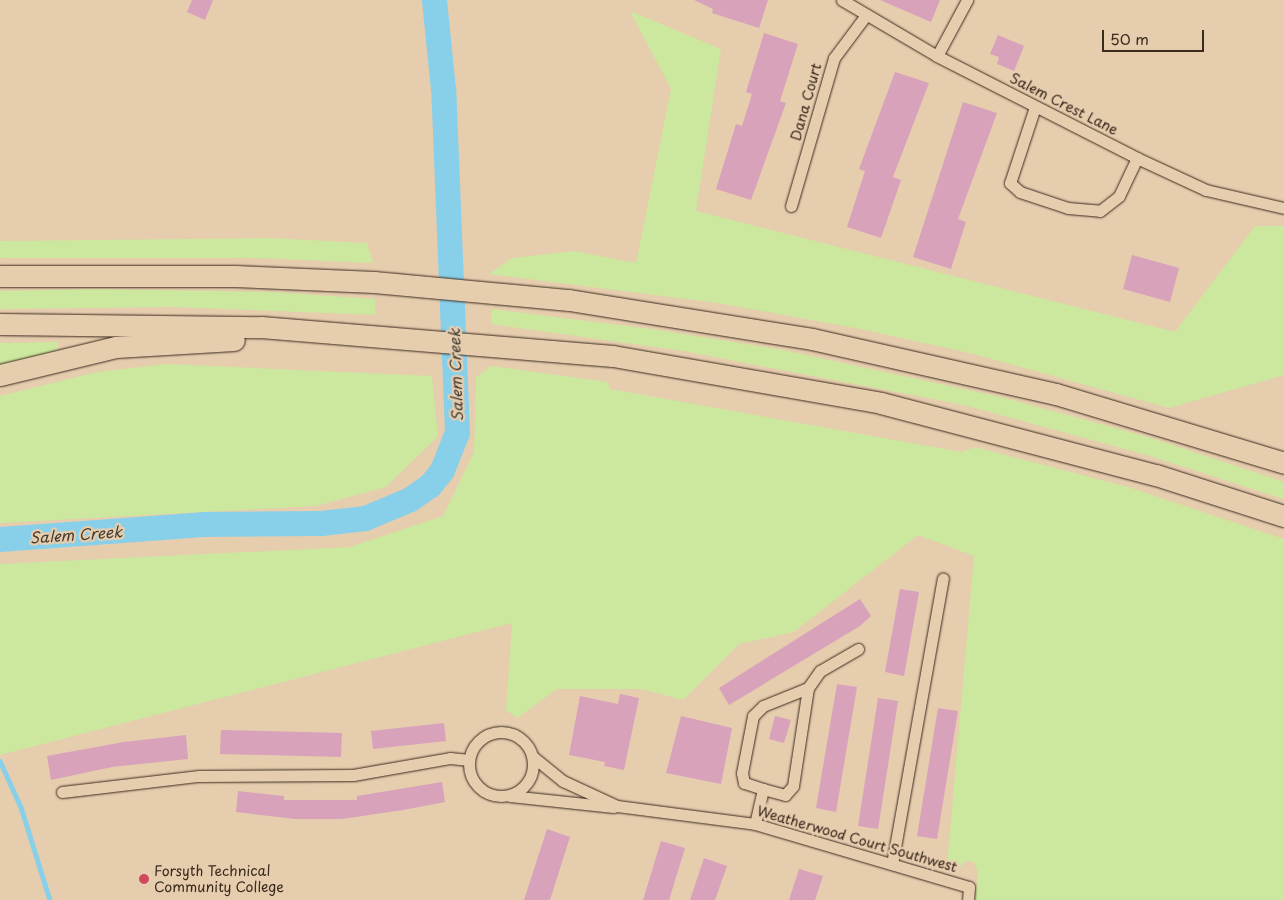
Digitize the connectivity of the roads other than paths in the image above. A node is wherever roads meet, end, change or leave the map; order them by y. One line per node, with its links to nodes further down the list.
1 (842, 0): 3 (street, Salem Crest Lane)
2 (966, 0): 4 (street)
3 (866, 15): 4 (street, Salem Crest Lane); 7 (street, Dana Court)
4 (937, 56): 5 (street, Salem Crest Lane)
5 (1035, 108): 6 (street, Salem Crest Lane); 6 (street)
6 (1137, 158): 8 (street, Salem Crest Lane)
7 (791, 206)
8 (1284, 208)
9 (0, 276): 13 (highway)
10 (0, 324): 11 (highway)
11 (376, 334): 12 (highway); 14 (highway)
12 (0, 374)
13 (1284, 463)
14 (1284, 516)
15 (943, 579): 25 (street)
16 (858, 649): 17 (street)
17 (808, 688): 20 (street); 20 (street)
18 (532, 756): 19 (street, Weatherwood Court Southwest); 22 (street); 23 (street, Weatherwood Court Southwest)
19 (469, 760): 21 (street); 22 (street, Weatherwood Court Southwest)
20 (763, 789): 24 (street)
21 (62, 792)
22 (509, 796): 23 (street, Weatherwood Court Southwest)
23 (617, 806): 24 (street, Weatherwood Court Southwest)
24 (755, 824): 25 (street, Weatherwood Court Southwest)
25 (892, 864): 26 (street, Weatherwood Court Southwest)
26 (968, 900)

